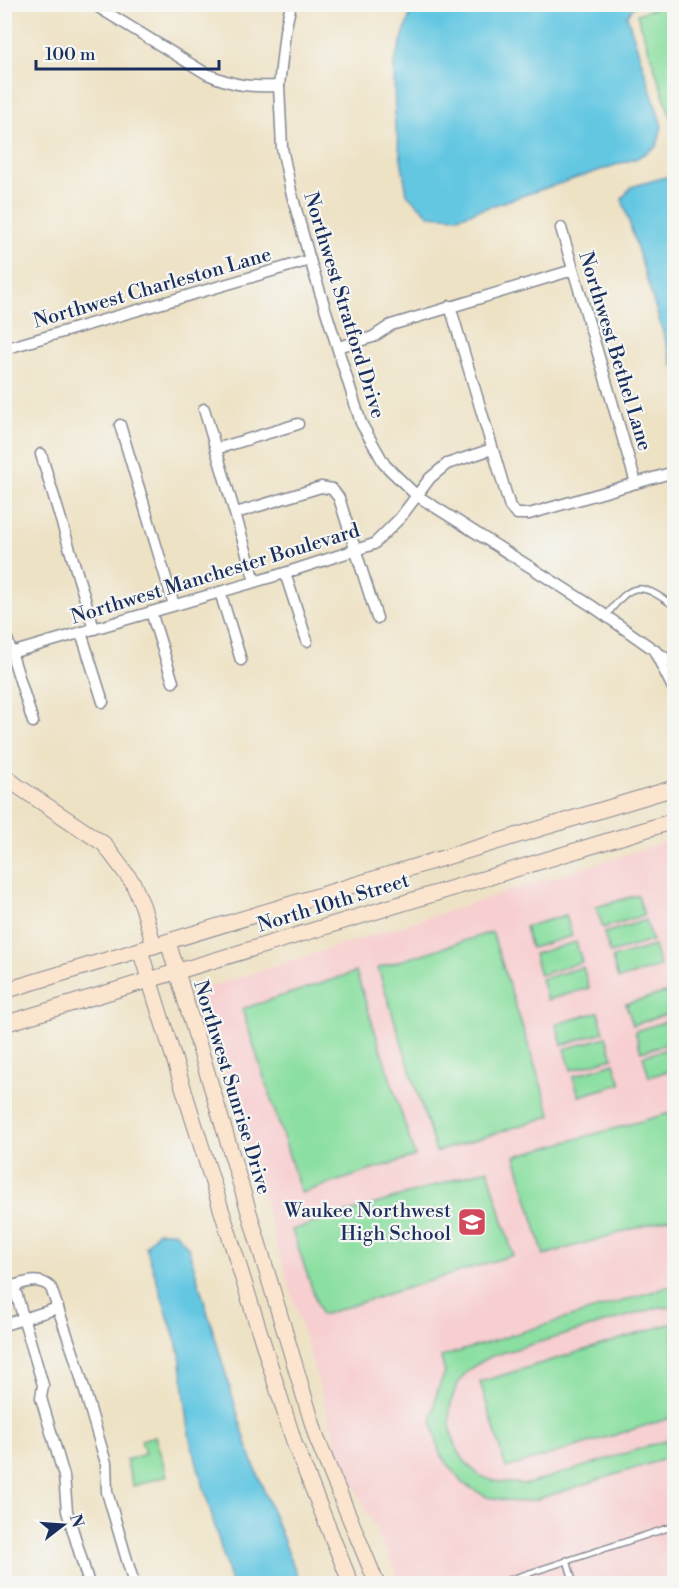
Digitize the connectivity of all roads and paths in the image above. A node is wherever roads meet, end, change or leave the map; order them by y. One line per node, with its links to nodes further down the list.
1 (93, 4): 3 (street)
2 (291, 4): 3 (street, Northwest Stratford Drive)
3 (279, 86): 5 (street, Northwest Stratford Drive)
4 (561, 228): 6 (street, Northwest Bethel Lane)
5 (310, 260): 8 (street, Northwest Stratford Drive); 9 (street, Northwest Charleston Lane)
6 (573, 270): 7 (street); 17 (street, Northwest Bethel Lane)
7 (450, 306): 8 (street); 14 (street)
8 (338, 347): 18 (street, Northwest Stratford Drive)
9 (4, 349)
10 (204, 409): 13 (street)
11 (298, 424): 13 (street)
12 (120, 425): 24 (street)
13 (216, 449): 19 (street)
14 (492, 449): 17 (street); 18 (street, Northwest Manchester Boulevard)
15 (41, 454): 30 (street)
16 (675, 472): 17 (street)
17 (636, 483)
18 (416, 495): 20 (street, Northwest Manchester Boulevard); 27 (street, Northwest Stratford Drive)
19 (236, 513): 20 (street); 22 (street)
20 (355, 551): 21 (street, Northwest Manchester Boulevard); 28 (street)
21 (285, 573): 22 (street, Northwest Manchester Boulevard); 32 (street)
22 (255, 581): 23 (street, Northwest Manchester Boulevard)
23 (220, 592): 24 (street, Northwest Manchester Boulevard); 35 (street)
24 (174, 605): 26 (street, Northwest Manchester Boulevard)
25 (675, 606): 27 (lane)
26 (150, 612): 30 (street, Northwest Manchester Boulevard); 37 (street)
27 (606, 616): 33 (street, Northwest Stratford Drive)
28 (376, 618)
29 (4, 629): 34 (street)
30 (94, 629): 31 (street, Northwest Manchester Boulevard)
31 (81, 632): 34 (street, Northwest Manchester Boulevard); 39 (street)
32 (307, 641)
33 (654, 649): 36 (street, Northwest Stratford Drive); 38 (street, Northwest Stratford Drive)
34 (8, 654): 40 (street)
35 (241, 660)
36 (675, 664)
37 (173, 682)
38 (675, 690)
39 (103, 702)
40 (33, 722)
41 (4, 775): 44 (street, Northwest Sunrise Drive)
42 (675, 788): 44 (street, North 10th Street)
43 (675, 820): 45 (street, North 10th Street)
44 (154, 946): 45 (street, Northwest Sunrise Drive); 46 (street, Northwest Sunrise Drive); 47 (street, North 10th Street)
45 (177, 972): 46 (street, North 10th Street); 58 (street, Northwest Sunrise Drive)
46 (149, 980): 48 (street, North 10th Street); 57 (street, Northwest Sunrise Drive)
47 (4, 991)
48 (4, 1024)
49 (9, 1287): 50 (street); 51 (street)
50 (58, 1308): 51 (street); 56 (street)
51 (24, 1319): 52 (street); 55 (street)
52 (4, 1325)
53 (675, 1526): 54 (lane)
54 (567, 1560): 59 (lane); 60 (lane)
55 (89, 1584)
56 (134, 1584)
57 (351, 1584)
58 (377, 1584)
59 (496, 1584)
60 (574, 1584)

